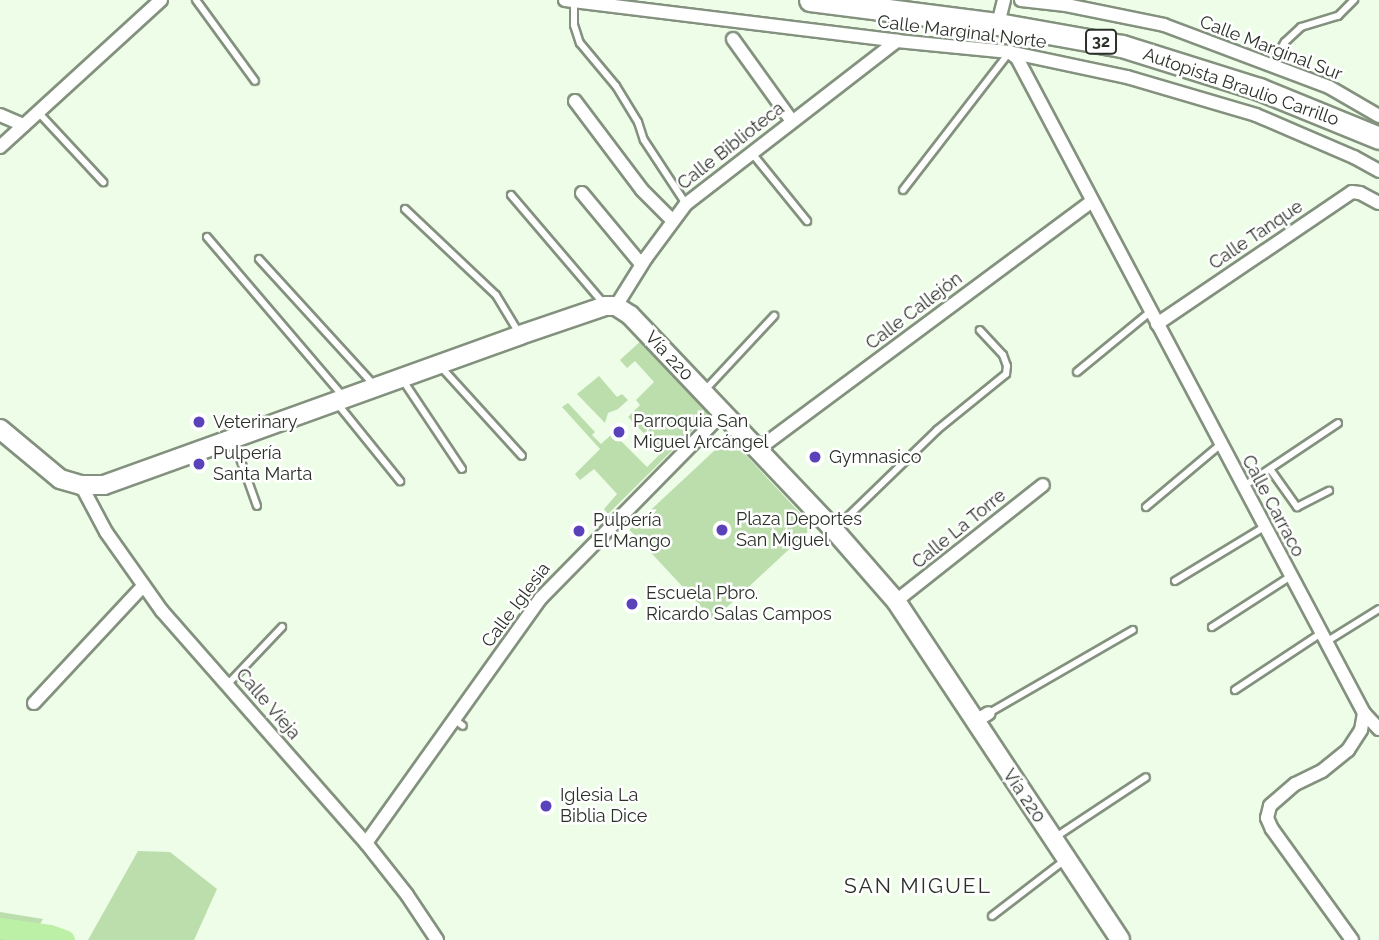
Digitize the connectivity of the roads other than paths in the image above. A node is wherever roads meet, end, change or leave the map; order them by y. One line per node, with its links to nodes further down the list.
1 (161, 0): 15 (street)
2 (196, 0): 13 (lane)
3 (810, 0): 8 (highway, Autopista Braulio Carrillo / 32)
4 (1004, 0): 8 (street)
5 (1021, 0): 12 (street, Calle Marginal Sur)
6 (1354, 0): 12 (lane)
7 (569, 1): 10 (street, Calle Marginal Norte); 30 (lane)
8 (998, 24): 20 (highway, Autopista Braulio Carrillo / 32)
9 (733, 40): 18 (street)
10 (897, 41): 11 (street, Calle Marginal Norte); 18 (street, Calle Biblioteca)
11 (1009, 52): 23 (street, Calle Marginal Norte); 25 (lane); 28 (street, Calle Carraco)
12 (1271, 65): 17 (street, Calle Marginal Sur)
13 (255, 81)
14 (575, 101): 32 (street)
15 (38, 112): 19 (street); 24 (lane)
16 (0, 115): 19 (street)
17 (1379, 116)
18 (792, 121): 22 (street, Calle Biblioteca)
19 (24, 125): 21 (street)
20 (1379, 138)
21 (0, 147)
22 (751, 152): 30 (street, Calle Biblioteca); 33 (lane)
23 (1379, 171)
24 (103, 182)
25 (904, 190)
26 (582, 193): 36 (street)
27 (511, 195): 37 (lane)
28 (1092, 201): 38 (street, Calle Carraco); 54 (street, Calle Callejón)
29 (1379, 203): 40 (street, Calle Tanque)
30 (686, 204): 32 (street, Calle Biblioteca)
31 (405, 209): 42 (lane)
32 (673, 220): 36 (street, Calle Biblioteca)
33 (807, 221)
34 (207, 237): 48 (lane)
35 (259, 259): 46 (lane)
36 (642, 264): 37 (street, Calle Biblioteca)
37 (611, 306): 42 (main road); 47 (main road, Vía 220)
38 (1150, 312): 40 (street, Calle Carraco); 44 (lane)
39 (774, 316): 47 (lane)
40 (1157, 324): 53 (street, Calle Carraco)
41 (980, 330): 66 (lane)
42 (520, 335): 43 (main road)
43 (439, 364): 45 (main road); 55 (lane)
44 (1077, 372)
45 (401, 377): 46 (main road); 56 (lane)
46 (375, 386): 48 (main road)
47 (703, 392): 49 (main road, Vía 220)
48 (340, 399): 52 (main road); 58 (lane)
49 (723, 413): 54 (main road, Vía 220); 84 (street, Calle Iglesia)
50 (1338, 423): 57 (lane)
51 (0, 429): 59 (main road)
52 (232, 437): 59 (main road); 63 (lane)
53 (1220, 444): 61 (street, Calle Carraco); 64 (lane)
54 (757, 450): 66 (main road, Vía 220)
55 (522, 456)
56 (462, 469)
57 (1270, 469): 61 (lane); 62 (lane)
58 (400, 481)
59 (81, 485): 69 (street, Calle Vieja)
60 (1043, 485): 70 (street, Calle La Torre)
61 (1243, 487): 65 (street, Calle Carraco)
62 (1329, 491)
63 (257, 506)
64 (1146, 507)
65 (1264, 527): 67 (street, Calle Carraco); 68 (lane)
66 (834, 530): 70 (main road, Vía 220)
67 (1291, 576): 73 (lane); 75 (street, Calle Carraco)
68 (1175, 580)
69 (143, 586): 76 (street, Calle Vieja); 78 (street)
70 (896, 601): 80 (main road, Vía 220)
71 (1379, 609): 75 (lane)
72 (282, 627): 76 (lane)
73 (1212, 627)
74 (1133, 630): 80 (lane)
75 (1323, 637): 77 (lane); 79 (street, Calle Carraco)
76 (227, 685): 84 (street, Calle Vieja)
77 (1235, 690)
78 (34, 703)
79 (1364, 713): 81 (street, Calle Carraco); 89 (street)
80 (982, 717): 83 (main road, Vía 220)
81 (1379, 729)
82 (1146, 777): 83 (lane)
83 (1053, 839): 85 (main road, Vía 220)
84 (366, 843): 87 (street, Calle Vieja)
85 (1066, 859): 86 (lane); 88 (main road, Vía 220)
86 (992, 916)
87 (437, 940)
88 (1120, 940)
89 (1352, 940)

